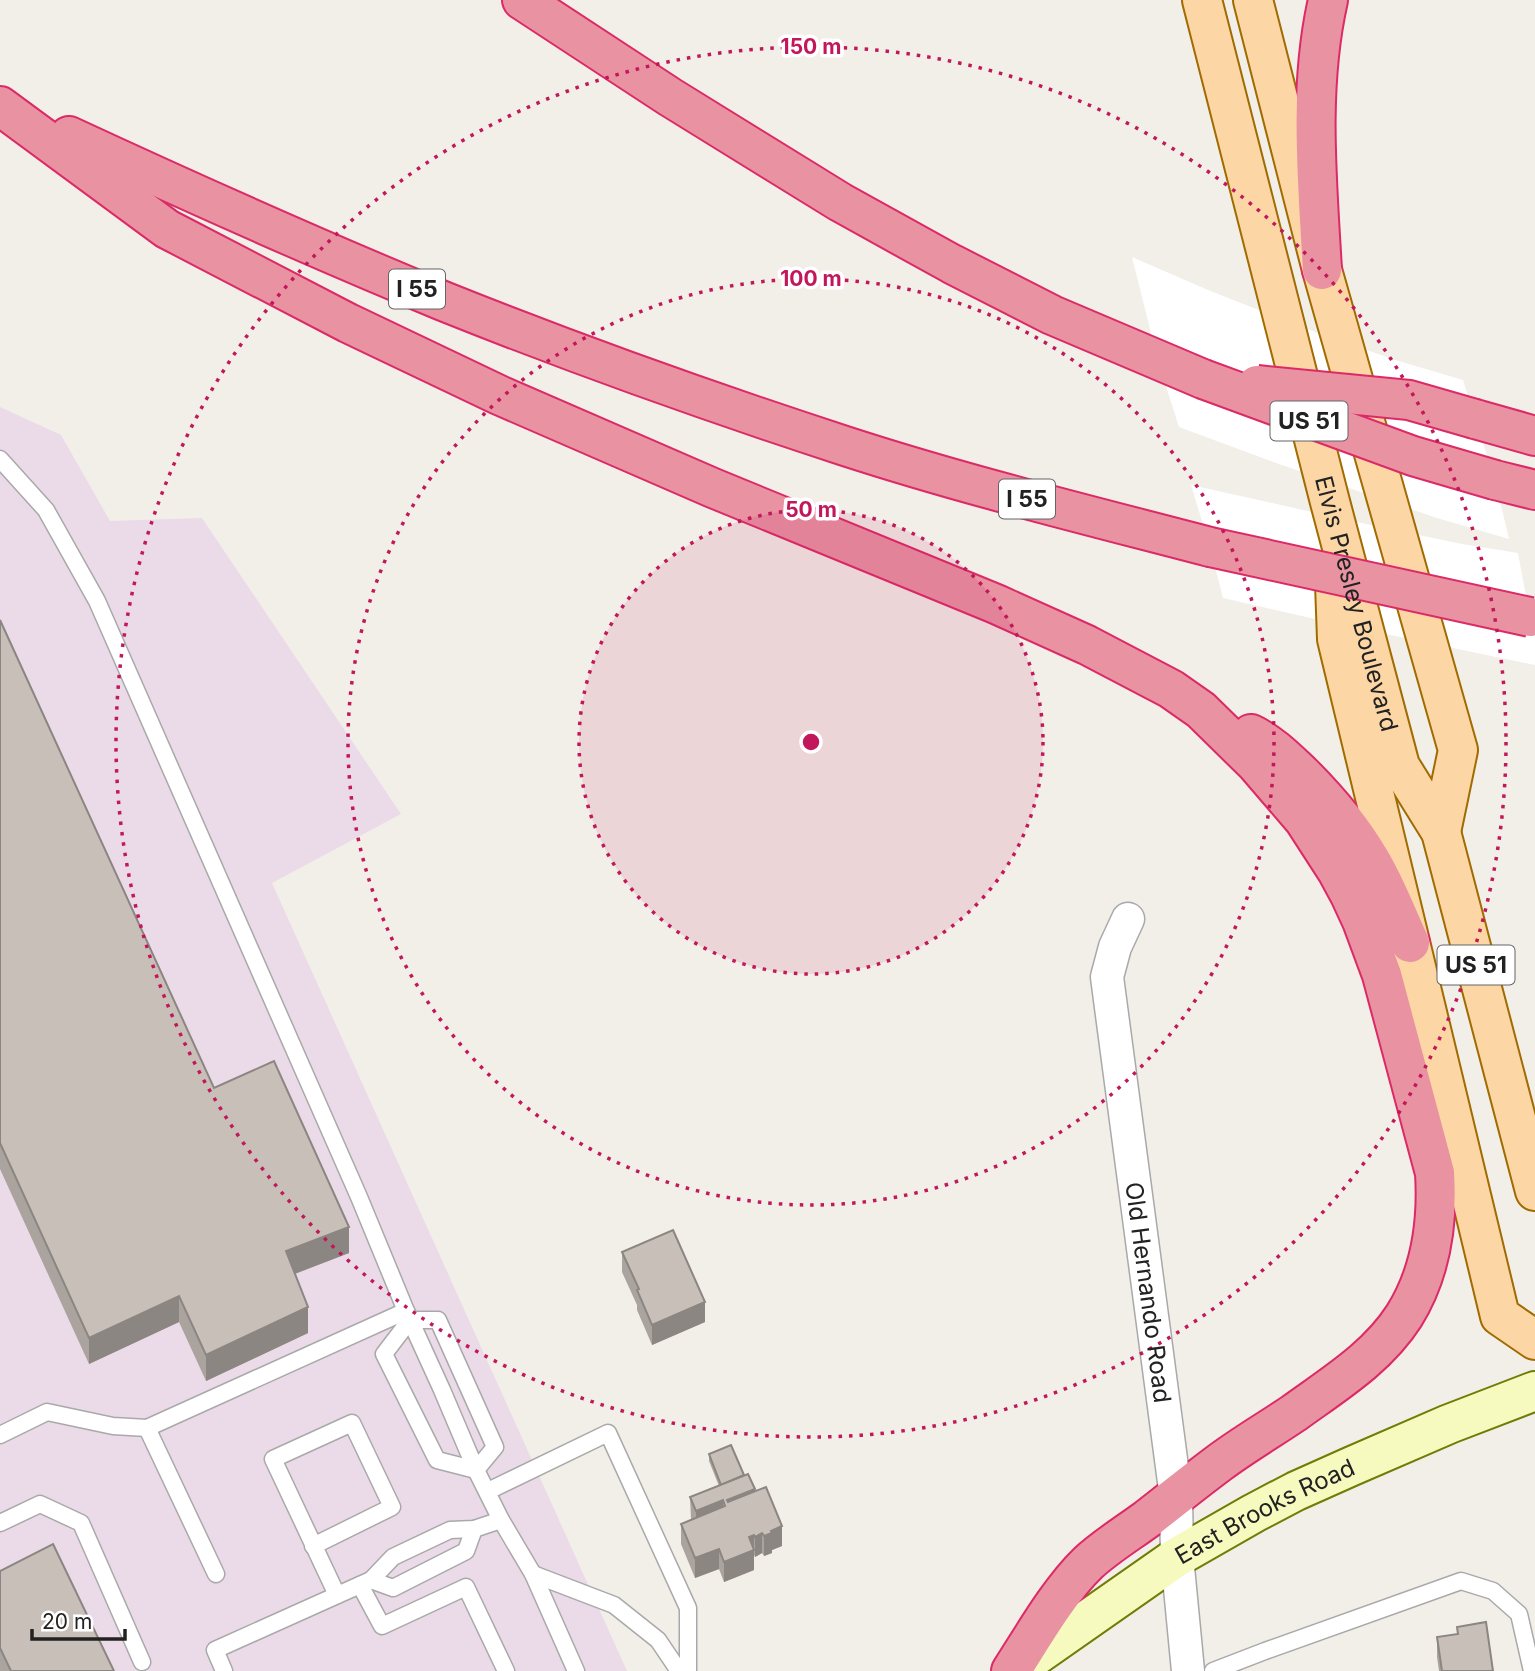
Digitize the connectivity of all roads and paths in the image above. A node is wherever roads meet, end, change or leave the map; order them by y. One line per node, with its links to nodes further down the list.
1 (522, 0): 7 (highway)
2 (1202, 0): 11 (main road, Elvis Presley Boulevard / US 51)
3 (1253, 0): 6 (main road, Elvis Presley Boulevard / US 51)
4 (1328, 0): 6 (highway)
5 (0, 105): 12 (highway, I 55, bridge); 13 (highway)
6 (1322, 270): 14 (main road, Elvis Presley Boulevard / US 51)
7 (1203, 379): 8 (highway, bridge); 10 (highway, bridge)
8 (1535, 436)
9 (0, 459): 18 (lane)
10 (1535, 491)
11 (1330, 502): 14 (main road, Elvis Presley Boulevard / US 51); 16 (main road)
12 (1532, 617)
13 (1202, 710): 16 (highway); 25 (highway)
14 (1441, 832): 17 (main road, Elvis Presley Boulevard / US 51)
15 (1128, 919): 25 (street, Old Hernando Road)
16 (1410, 943): 19 (main road)
17 (1535, 1191)
18 (408, 1316): 21 (lane); 23 (lane); 23 (lane); 23 (lane)
19 (1535, 1340)
20 (1535, 1391): 30 (main road, East Brooks Road)
21 (147, 1428): 22 (lane); 31 (lane)
22 (0, 1435)
23 (476, 1470): 24 (lane)
24 (488, 1491): 26 (lane); 40 (lane)
25 (1176, 1497): 30 (street, Old Hernando Road); 41 (highway)
26 (501, 1520): 28 (lane); 32 (lane)
27 (0, 1523): 35 (lane)
28 (474, 1529): 33 (lane); 33 (lane)
29 (313, 1546): 29 (lane); 34 (lane)
30 (1177, 1557): 41 (main road, East Brooks Road); 42 (street, Old Hernando Road)
31 (216, 1574)
32 (533, 1574): 38 (lane); 39 (lane)
33 (366, 1583): 34 (lane); 37 (lane)
34 (337, 1595): 36 (lane)
35 (142, 1662)
36 (224, 1671)
37 (506, 1671)
38 (576, 1671)
39 (679, 1671)
40 (688, 1671)
41 (1012, 1671)
42 (1188, 1671)
43 (1213, 1671): 44 (lane)
44 (1532, 1671)

